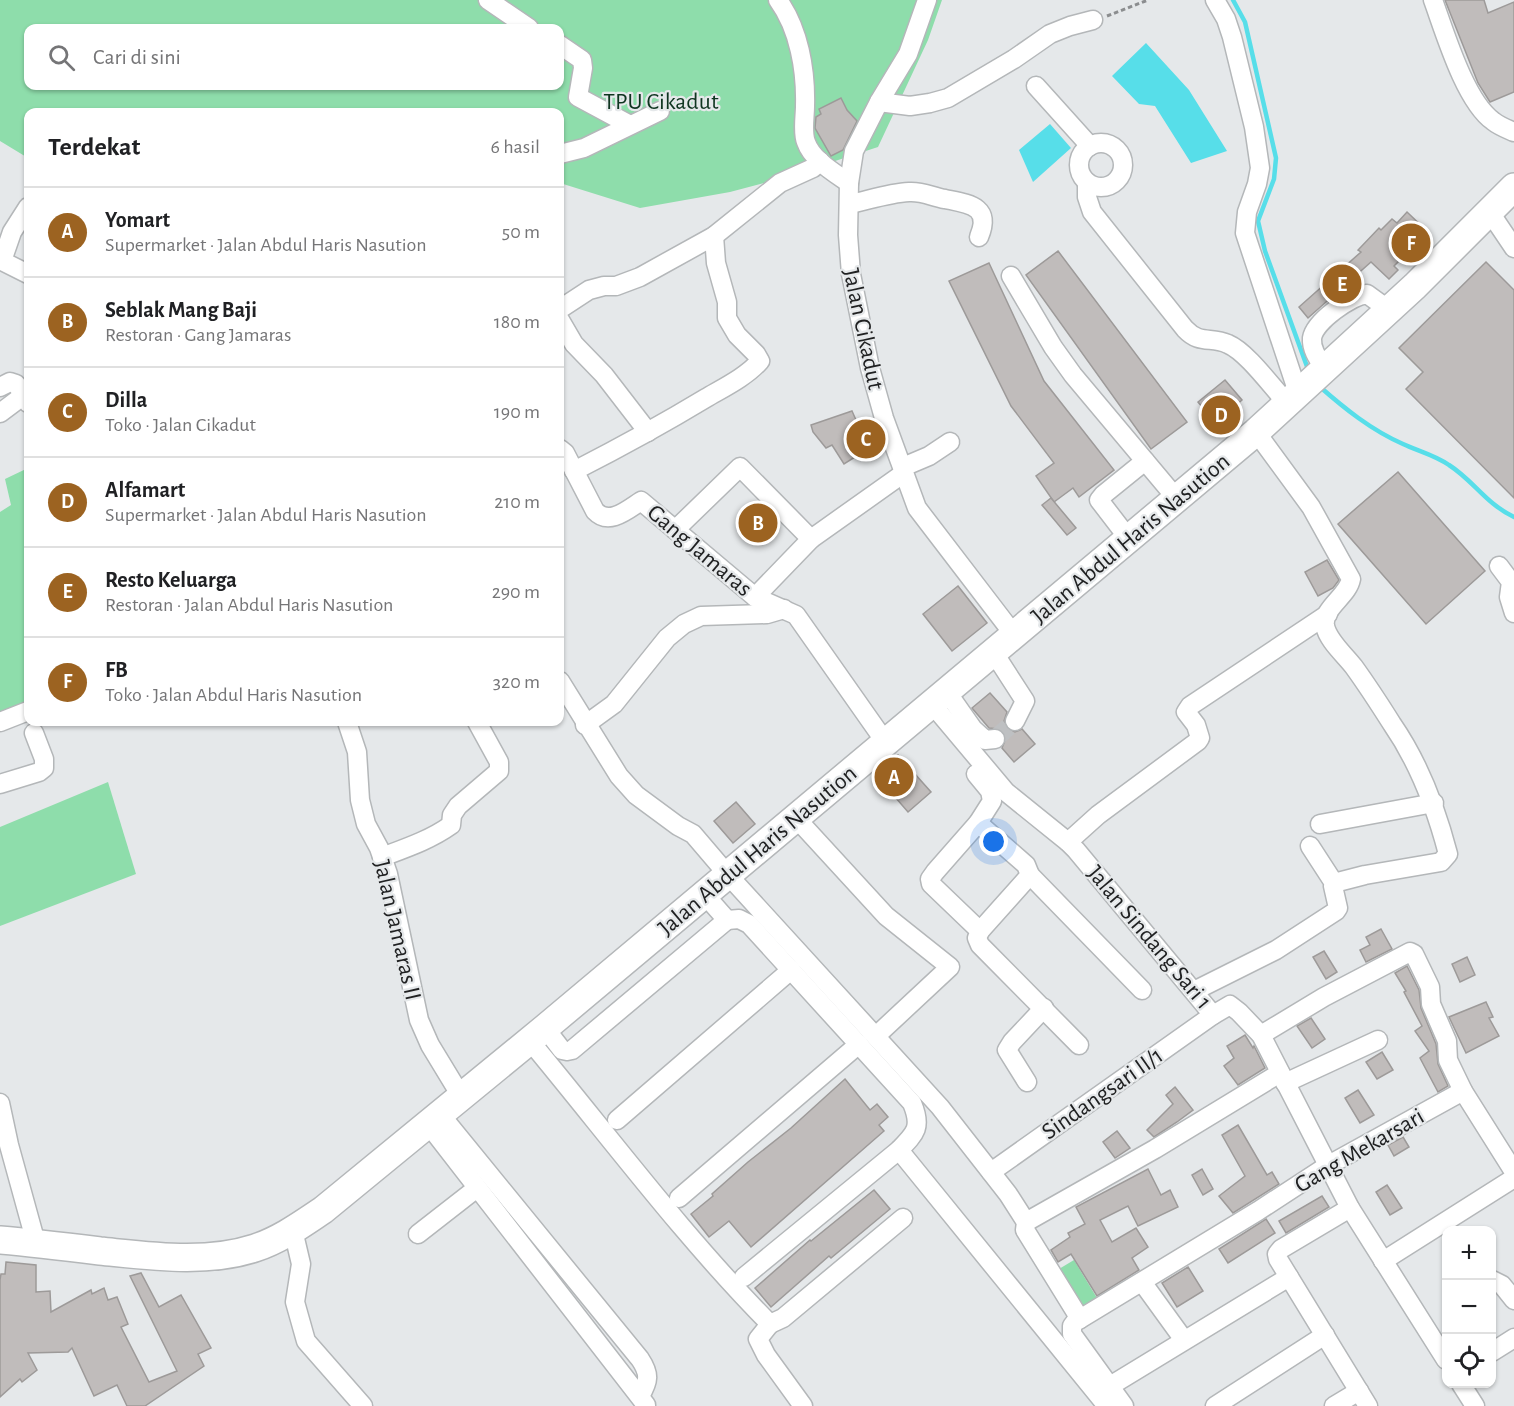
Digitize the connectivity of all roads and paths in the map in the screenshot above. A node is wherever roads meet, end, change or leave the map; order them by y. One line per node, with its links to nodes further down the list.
1 (488, 0): 8 (street)
2 (778, 0): 17 (street)
3 (927, 0): 11 (street, Jalan Cikadut)
4 (1148, 0): 7 (path)
5 (1215, 0): 33 (street)
6 (1433, 0): 14 (street)
7 (1094, 20): 11 (street)
8 (523, 24)
9 (564, 48): 13 (street)
10 (1036, 86): 15 (street)
11 (879, 102): 19 (street, Jalan Cikadut)
12 (660, 111): 13 (street)
13 (630, 125): 16 (street)
14 (1514, 132)
15 (1090, 146): 18 (street); 18 (street)
16 (564, 153)
17 (820, 161): 19 (street); 24 (street)
18 (1087, 182): 33 (street)
19 (849, 183): 21 (street, Jalan Cikadut)
20 (1514, 186): 22 (highway, Jalan Abdul Haris Nasution)
21 (849, 204): 25 (street); 43 (street, Jalan Cikadut)
22 (1489, 211): 26 (street); 31 (highway, Jalan Abdul Haris Nasution)
23 (24, 213): 27 (street)
24 (714, 236): 30 (street); 38 (street)
25 (978, 237)
26 (1514, 248)
27 (1, 261): 28 (street)
28 (24, 272)
29 (1011, 276): 42 (street)
30 (564, 306)
31 (1389, 310): 33 (highway, Jalan Abdul Haris Nasution); 33 (street)
32 (564, 327): 38 (street)
33 (1307, 385): 39 (highway, Jalan Abdul Haris Nasution)
34 (0, 387): 35 (street)
35 (24, 393)
36 (24, 398): 37 (street)
37 (0, 413)
38 (648, 432): 44 (street)
39 (1256, 432): 45 (highway, Jalan Abdul Haris Nasution); 54 (street)
40 (950, 442): 43 (street)
41 (564, 452): 44 (street, Gang Jamaras)
42 (1145, 461): 45 (street); 48 (street)
43 (903, 470): 47 (street); 55 (street, Jalan Cikadut)
44 (574, 471): 46 (street, Gang Jamaras)
45 (1177, 499): 48 (highway, Jalan Abdul Haris Nasution)
46 (675, 530): 47 (street); 51 (street, Gang Jamaras)
47 (811, 538): 51 (street)
48 (1130, 539): 55 (highway, Jalan Abdul Haris Nasution)
49 (1499, 566): 50 (street)
50 (1513, 581): 53 (street)
51 (755, 597): 52 (street, Gang Jamaras)
52 (784, 609): 62 (street, Gang Jamaras); 67 (street, Gang Jamaras)
53 (1514, 613)
54 (1328, 614): 69 (street); 73 (street)
55 (1015, 636): 56 (highway, Jalan Abdul Haris Nasution)
56 (994, 653): 58 (highway, Jalan Abdul Haris Nasution); 60 (street)
57 (564, 688): 62 (street)
58 (934, 702): 66 (street); 67 (highway, Jalan Abdul Haris Nasution); 71 (street); 73 (street, Jalan Sindang Sari 1)
59 (24, 713): 61 (street)
60 (1015, 721)
61 (0, 722)
62 (585, 725): 76 (street)
63 (348, 726): 75 (street, Jalan Jamaras II)
64 (479, 726): 75 (street)
65 (34, 733): 68 (street)
66 (995, 739)
67 (885, 743): 70 (highway, Jalan Abdul Haris Nasution)
68 (0, 784)
69 (1434, 803): 72 (street); 78 (street)
70 (796, 818): 76 (highway, Jalan Abdul Haris Nasution); 89 (street)
71 (978, 823): 77 (street); 81 (street)
72 (1320, 824)
73 (1068, 842): 84 (street, Jalan Sindang Sari 1)
74 (1310, 846): 78 (street)
75 (382, 857): 95 (street, Jalan Jamaras II)
76 (728, 875): 79 (highway, Jalan Abdul Haris Nasution); 89 (street)
77 (1030, 875): 81 (street); 83 (street)
78 (1335, 883): 84 (street)
79 (705, 895): 80 (street); 87 (highway, Jalan Abdul Haris Nasution)
80 (727, 920): 82 (street); 87 (street)
81 (980, 931): 85 (street)
82 (791, 970): 89 (street); 98 (street)
83 (1142, 990)
84 (1194, 991): 86 (street, Jalan Sindang Sari 1)
85 (1044, 1008): 91 (street); 93 (street)
86 (1213, 1015): 88 (street, Jalan Sindang Sari 1); 102 (street, Sindangsari II/1)
87 (537, 1035): 95 (highway, Jalan Abdul Haris Nasution); 120 (street)
88 (1260, 1035): 92 (street, Jalan Sindang Sari 1); 94 (street)
89 (868, 1040): 99 (street); 102 (street); 104 (street)
90 (1378, 1040): 92 (street)
91 (1079, 1046)
92 (1283, 1078): 100 (street, Jalan Sindang Sari 1); 107 (street)
93 (1027, 1082)
94 (1462, 1091): 100 (street, Gang Mekarsari); 101 (street)
95 (460, 1096): 97 (highway, Jalan Abdul Haris Nasution)
96 (0, 1103): 112 (street)
97 (434, 1119): 103 (street); 109 (highway, Jalan Abdul Haris Nasution); 129 (street)
98 (617, 1120)
99 (899, 1150): 115 (street); 132 (street)
100 (1327, 1166): 105 (street, Jalan Sindang Sari 1); 116 (street, Gang Mekarsari)
101 (1513, 1169): 108 (street)
102 (991, 1172): 107 (street)
103 (477, 1188): 110 (street); 129 (street)
104 (680, 1198)
105 (1350, 1208): 113 (street, Jalan Sindang Sari 1); 114 (street)
106 (903, 1218): 120 (street)
107 (1026, 1221): 119 (street)
108 (1454, 1225): 113 (street)
109 (293, 1230): 112 (highway, Jalan Abdul Haris Nasution); 130 (street)
110 (418, 1234)
111 (0, 1240): 112 (highway, Jalan Abdul Haris Nasution)
112 (36, 1243)
113 (1383, 1261): 125 (street, Jalan Sindang Sari 1)
114 (1289, 1276): 121 (street); 123 (street)
115 (744, 1277)
116 (1142, 1282): 119 (street, Gang Mekarsari); 123 (street)
117 (1496, 1282): 118 (street)
118 (1514, 1300)
119 (1080, 1319): 126 (street)
120 (770, 1324): 131 (street)
121 (1325, 1335): 128 (street); 134 (street)
122 (1514, 1338): 124 (street)
123 (1184, 1340): 126 (street)
124 (1496, 1349)
125 (1442, 1354)
126 (1110, 1386): 133 (street)
127 (1464, 1388): 136 (street)
128 (1363, 1398): 135 (street)
129 (644, 1401)
130 (363, 1406)
131 (802, 1406)
132 (1107, 1406)
133 (1124, 1406)
134 (1215, 1406)
135 (1334, 1406)
136 (1475, 1406)

